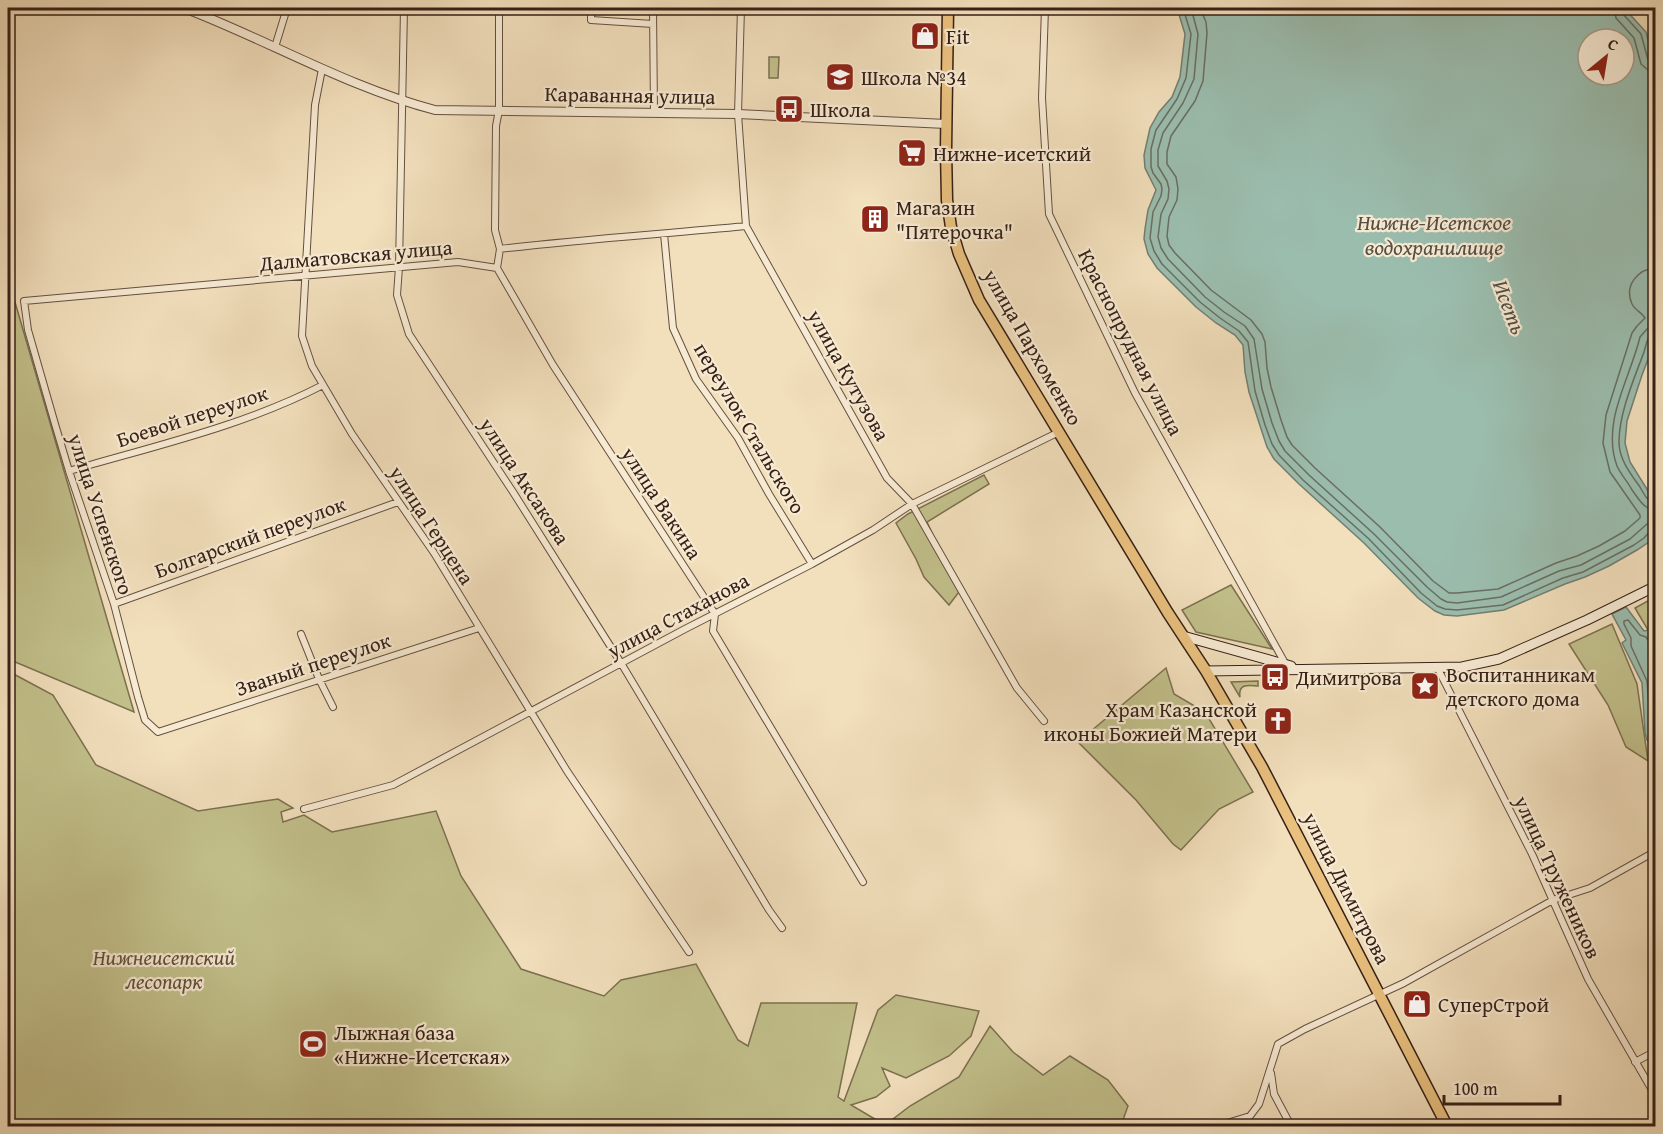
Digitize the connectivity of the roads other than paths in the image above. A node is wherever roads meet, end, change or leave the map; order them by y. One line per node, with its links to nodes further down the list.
1 (184, 8): 11 (street, Караванная улица)
2 (287, 8): 11 (street)
3 (404, 8): 13 (street, улица Аксакова)
4 (499, 8): 14 (street)
5 (591, 8): 10 (street)
6 (654, 8): 10 (street)
7 (741, 8): 16 (street, улица Кутузова)
8 (948, 8): 17 (main road, улица Пархоменко)
9 (1045, 8): 38 (street, Краснопрудная улица)
10 (654, 24): 15 (street)
11 (275, 47): 12 (street, Караванная улица)
12 (321, 69): 13 (street, Караванная улица); 23 (street, улица Герцена)
13 (402, 101): 14 (street, Караванная улица); 21 (street, улица Аксакова)
14 (499, 110): 15 (street, Караванная улица); 20 (street)
15 (654, 113): 16 (street, Караванная улица)
16 (738, 114): 17 (street, Караванная улица); 18 (street, улица Кутузова)
17 (946, 124): 26 (main road, улица Пархоменко)
18 (746, 226): 19 (street); 29 (street, улица Кутузова)
19 (664, 234): 20 (street); 30 (street, переулок Стальского)
20 (500, 249): 22 (street)
21 (399, 267): 22 (street, Далматовская улица); 23 (street, Далматовская улица); 37 (street, улица Аксакова)
22 (497, 268): 33 (street, улица Вакина)
23 (306, 275): 24 (street, Далматовская улица); 25 (street, улица Герцена)
24 (24, 301): 27 (street, улица Успенского)
25 (323, 385): 27 (street, Боевой переулок); 28 (street, улица Герцена)
26 (1059, 432): 29 (street, улица Стаханова); 36 (main road, улица Пархоменко)
27 (69, 471): 32 (street, улица Успенского)
28 (398, 502): 32 (street, Болгарский переулок); 34 (street, улица Герцена)
29 (912, 504): 30 (street, улица Стаханова); 45 (street, улица Кутузова)
30 (812, 564): 33 (street, улица Стаханова)
31 (1656, 586): 39 (main road)
32 (114, 604): 46 (street, улица Успенского)
33 (715, 614): 37 (street, улица Стаханова); 49 (street, улица Вакина)
34 (479, 628): 42 (street, Званый переулок); 44 (street, улица Герцена)
35 (301, 634): 42 (street)
36 (1183, 636): 38 (main road); 41 (main road, улица Пархоменко)
37 (621, 663): 44 (street, улица Стаханова); 51 (street, улица Аксакова)
38 (1286, 665): 40 (main road)
39 (1437, 667): 40 (main road); 50 (street, улица Тружеников)
40 (1302, 669): 41 (main road)
41 (1206, 670): 53 (main road, улица Димитрова)
42 (319, 679): 43 (street); 46 (street, Званый переулок)
43 (333, 706)
44 (530, 712): 47 (street, улица Стаханова); 52 (street, улица Герцена)
45 (1044, 721)
46 (158, 732)
47 (304, 809)
48 (1656, 851): 50 (street)
49 (863, 882)
50 (1553, 900): 53 (street); 55 (street, улица Тружеников)
51 (782, 928)
52 (689, 952)
53 (1379, 995): 56 (street); 60 (main road, улица Димитрова)
54 (1656, 1051): 55 (street)
55 (1635, 1062): 57 (street, улица Тружеников)
56 (1270, 1069): 58 (street); 59 (street)
57 (1656, 1097)
58 (1217, 1126)
59 (1291, 1126)
60 (1447, 1126)

